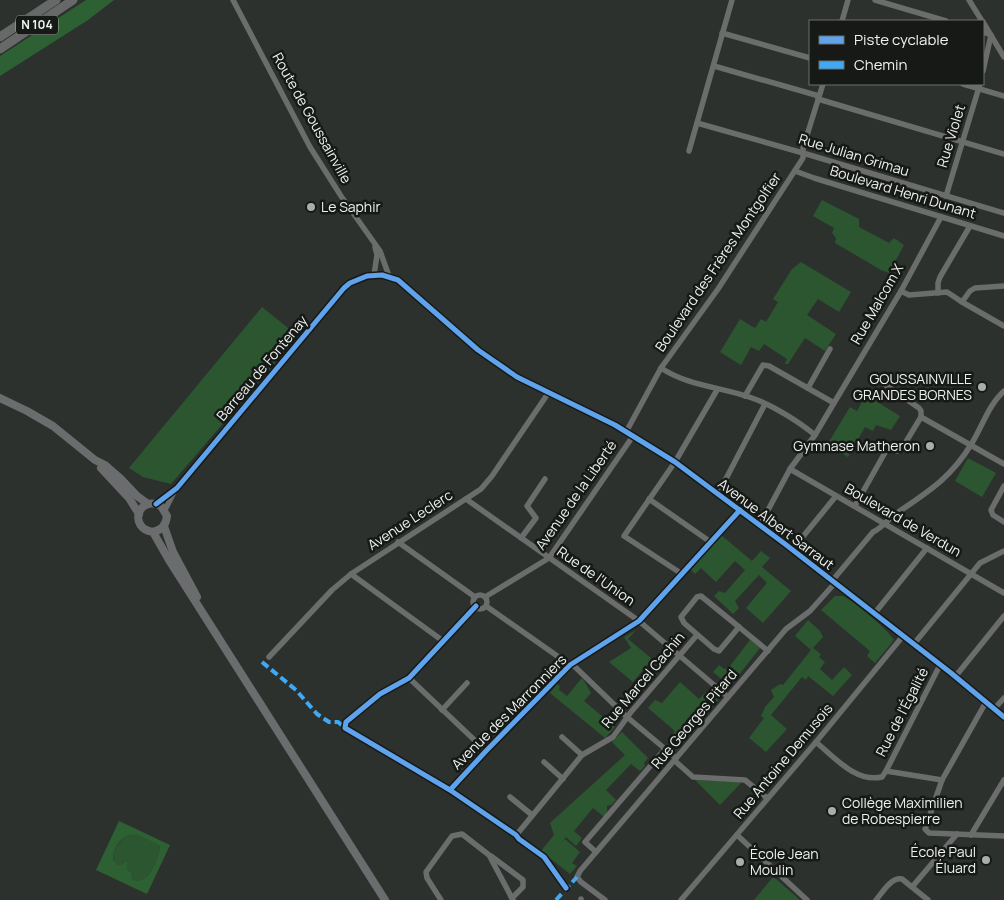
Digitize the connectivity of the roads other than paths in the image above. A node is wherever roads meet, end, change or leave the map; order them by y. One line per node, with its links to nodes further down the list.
1 (56, 0): 15 (highway, N 104)
2 (73, 0): 16 (highway, N 104)
3 (233, 0): 36 (street, Route de Goussainville)
4 (732, 0): 13 (street)
5 (848, 0): 8 (street)
6 (875, 0): 9 (street)
7 (969, 0): 10 (street)
8 (842, 20)
9 (943, 20)
10 (982, 20)
11 (984, 24): 14 (street)
12 (984, 32): 14 (street)
13 (722, 33): 18 (street); 19 (street)
14 (991, 35): 17 (street); 20 (street)
15 (0, 37)
16 (0, 48)
17 (1004, 57)
18 (809, 58)
19 (714, 66): 24 (street); 25 (street)
20 (984, 66)
21 (822, 85): 24 (street, Boulevard des Frères Montgolfier)
22 (979, 86): 23 (street); 26 (street, Rue Violet)
23 (1004, 96)
24 (818, 98): 26 (street); 28 (street, Boulevard des Frères Montgolfier)
25 (697, 123): 27 (street); 28 (street, Rue Julian Grimau)
26 (962, 142): 29 (street); 31 (street, Rue Violet)
27 (689, 151)
28 (803, 153): 30 (street, Boulevard des Frères Montgolfier); 31 (street, Rue Julian Grimau)
29 (1004, 154)
30 (795, 171): 33 (street, Boulevard Henri Dunant); 45 (street, Boulevard des Frères Montgolfier)
31 (946, 196): 32 (street, Rue Julian Grimau)
32 (1004, 213)
33 (941, 217): 34 (street, Boulevard Henri Dunant); 40 (street, Rue Malcom X)
34 (970, 226): 35 (street, Boulevard Henri Dunant); 41 (street)
35 (1004, 236)
36 (375, 245): 37 (street); 38 (street, Route de Goussainville)
37 (374, 275): 38 (street); 66 (street, Barreau de Fontenay)
38 (389, 276): 50 (street, Avenue Albert Sarraut)
39 (1004, 286): 42 (street)
40 (900, 291): 41 (street); 53 (street, Rue Malcom X)
41 (938, 293): 42 (street)
42 (962, 302): 43 (street)
43 (1004, 326)
44 (830, 349): 47 (street)
45 (661, 368): 48 (street); 56 (street, Boulevard des Frères Montgolfier)
46 (874, 377): 55 (street)
47 (808, 388): 51 (street); 53 (street)
48 (717, 390): 51 (street); 61 (street)
49 (1004, 391): 59 (street, Rue Georges Pitard)
50 (548, 392): 56 (street, Avenue Albert Sarraut); 69 (street, Avenue Leclerc)
51 (745, 396): 54 (street)
52 (0, 398): 60 (main road)
53 (834, 403): 57 (street, Rue Malcom X)
54 (765, 404): 57 (street); 67 (street)
55 (921, 417): 59 (street); 73 (street)
56 (626, 432): 58 (street, Avenue Albert Sarraut)
57 (815, 435): 63 (street, Rue Malcom X)
58 (633, 436): 61 (street, Avenue Albert Sarraut); 88 (street, Avenue de la Liberté)
59 (971, 445): 62 (street); 78 (street, Rue Georges Pitard)
60 (95, 460): 71 (main road); 76 (main road)
61 (675, 462): 67 (street, Avenue Albert Sarraut); 70 (street)
62 (1004, 464)
63 (790, 469): 68 (street, Boulevard de Verdun); 79 (street, Rue Malcom X)
64 (545, 479): 82 (street)
65 (1004, 486): 77 (street)
66 (177, 488): 72 (street, Barreau de Fontenay); 74 (street, Barreau de Fontenay)
67 (718, 494): 75 (street, Avenue Albert Sarraut)
68 (836, 496): 73 (street, Boulevard de Verdun); 86 (street)
69 (466, 499): 82 (street, Rue de l'Union); 83 (street, Avenue Leclerc)
70 (649, 499): 84 (street); 90 (street)
71 (148, 504): 72 (main road); 76 (main road)
72 (156, 504): 74 (main road)
73 (854, 506): 78 (street, Boulevard de Verdun)
74 (165, 510): 80 (main road)
75 (740, 510): 79 (street, Avenue Albert Sarraut); 84 (street, Avenue des Marronniers)
76 (138, 514): 81 (main road)
77 (1004, 522)
78 (885, 524): 85 (street, Boulevard de Verdun); 92 (street, Rue Georges Pitard)
79 (760, 525): 86 (street, Avenue Albert Sarraut)
80 (164, 526): 81 (main road); 104 (main road)
81 (153, 532): 104 (main road)
82 (521, 538): 88 (street, Rue de l'Union)
83 (398, 542): 89 (street, Avenue Leclerc); 94 (street)
84 (712, 543): 90 (street, Avenue des Marronniers)
85 (927, 548): 91 (street, Boulevard de Verdun); 98 (street)
86 (792, 550): 92 (street, Avenue Albert Sarraut)
87 (1004, 551): 91 (street)
88 (549, 558): 95 (street, Avenue de la Liberté); 100 (street, Rue de l'Union)
89 (351, 574): 105 (street); 109 (street, Avenue Leclerc)
90 (682, 574): 100 (street, Avenue des Marronniers)
91 (971, 574): 93 (street, Boulevard de Verdun); 106 (street)
92 (833, 582): 98 (street, Avenue Albert Sarraut); 107 (street, Rue Georges Pitard)
93 (1004, 592)
94 (475, 597): 95 (street); 96 (street)
95 (485, 597): 97 (street)
96 (476, 606): 97 (street); 105 (street)
97 (486, 606): 110 (street)
98 (874, 614): 103 (street, Avenue Albert Sarraut)
99 (1004, 616): 112 (street)
100 (639, 621): 108 (street, Rue de l'Union); 110 (street, Avenue des Marronniers)
101 (739, 627): 102 (street); 102 (street); 107 (street)
102 (697, 635): 108 (street, Rue Marcel Cachin)
103 (903, 636): 106 (street, Avenue Albert Sarraut); 123 (street, Rue Antoine Demusois)
104 (220, 638): 145 (main road)
105 (443, 641): 113 (street)
106 (913, 645): 111 (street, Avenue Albert Sarraut)
107 (768, 651): 115 (street, Rue Georges Pitard)
108 (679, 655): 115 (street, Rue de l'Union); 120 (street, Rue Marcel Cachin)
109 (269, 657)
110 (571, 665): 120 (street); 125 (street, Avenue des Marronniers)
111 (940, 665): 112 (street, Avenue Albert Sarraut); 129 (street, Rue de l'Égalité)
112 (955, 677): 117 (street, Avenue Albert Sarraut)
113 (409, 678): 119 (street); 125 (street, Avenue des Marronniers)
114 (467, 683): 119 (street)
115 (728, 697): 127 (street, Rue Georges Pitard)
116 (1004, 698): 118 (street)
117 (986, 702): 118 (street, Avenue Albert Sarraut); 131 (street)
118 (994, 709): 121 (street, Avenue Albert Sarraut)
119 (442, 710): 125 (street)
120 (627, 717): 124 (street); 126 (street, Rue Marcel Cachin)
121 (1004, 717)
122 (562, 737): 126 (street)
123 (816, 742): 129 (street); 134 (street, Rue Antoine Demusois)
124 (665, 749): 127 (street); 141 (street)
125 (486, 751)
126 (582, 755): 130 (street)
127 (675, 760): 134 (street); 141 (street, Rue Georges Pitard)
128 (544, 762): 130 (street)
129 (886, 771): 131 (street)
130 (564, 780): 135 (street)
131 (942, 780): 137 (street)
132 (1004, 780): 138 (street)
133 (510, 797): 135 (street)
134 (767, 798): 139 (street, Rue Antoine Demusois)
135 (532, 815): 136 (street)
136 (518, 833)
137 (957, 834): 138 (street); 143 (street)
138 (972, 834): 140 (street)
139 (737, 836): 148 (street, Rue Antoine Demusois); 149 (street)
140 (1004, 836)
141 (596, 852): 147 (street, Rue Georges Pitard)
142 (489, 855): 144 (street); 144 (street); 146 (street)
143 (912, 886): 150 (street); 151 (street)
144 (512, 898)
145 (385, 900)
146 (441, 900)
147 (606, 900)
148 (681, 900)
149 (807, 900)
150 (876, 900)
151 (928, 900)

